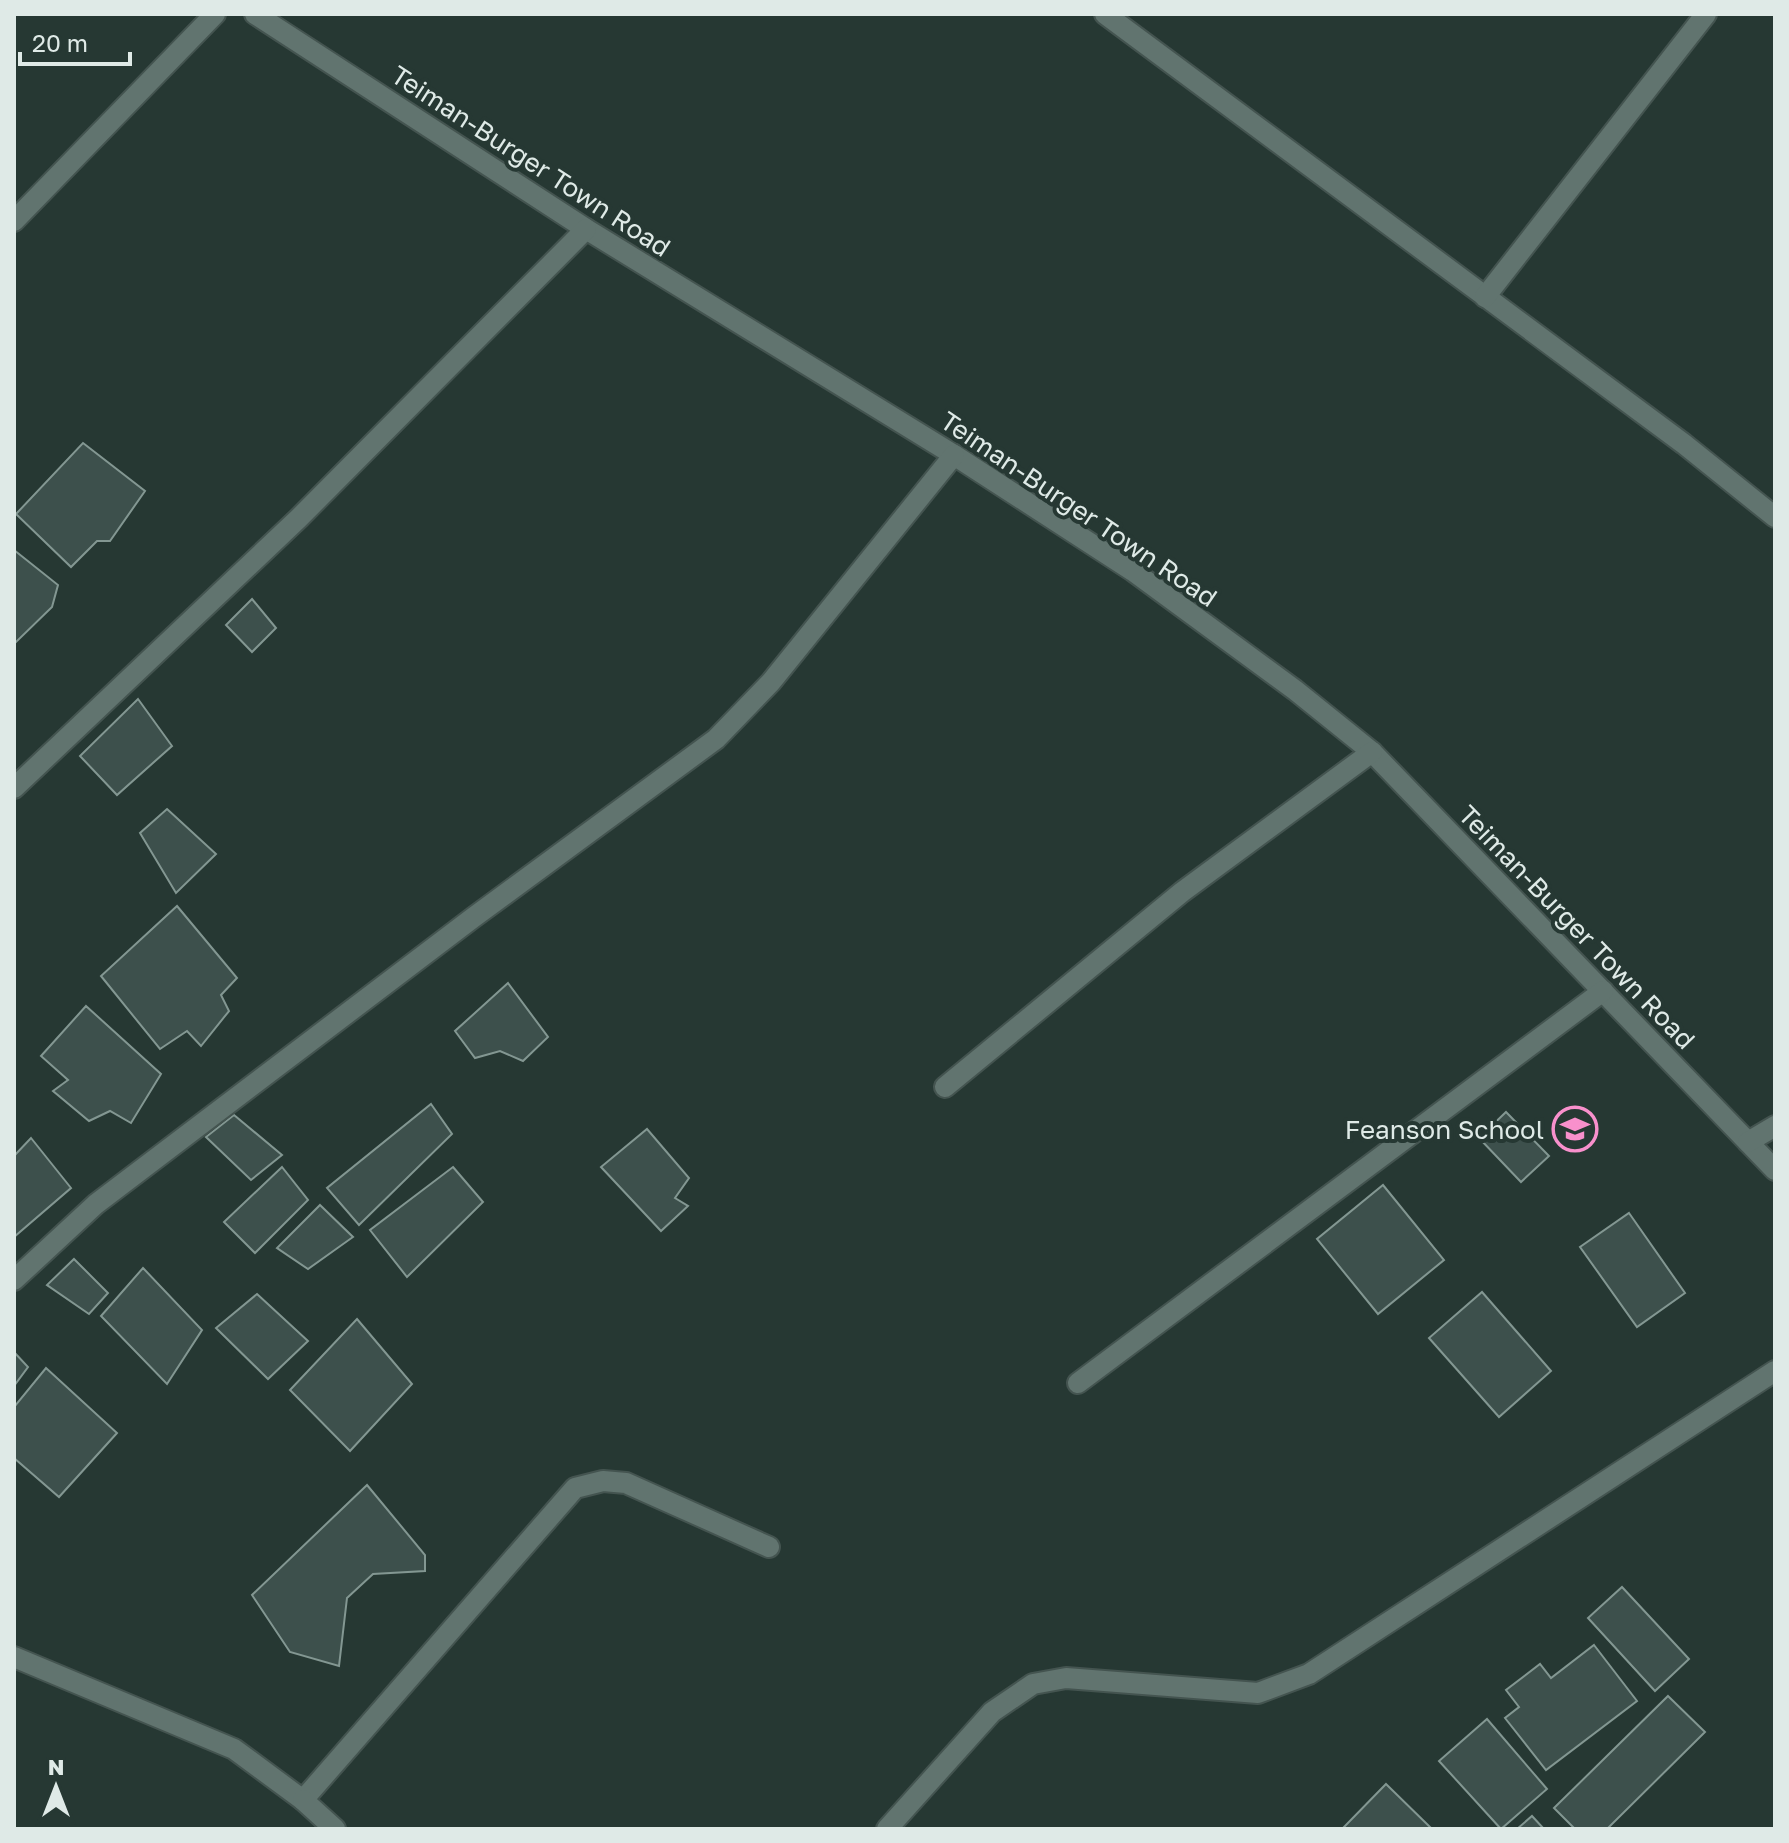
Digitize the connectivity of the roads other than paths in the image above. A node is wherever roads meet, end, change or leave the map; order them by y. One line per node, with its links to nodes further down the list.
1 (215, 14): 5 (street)
2 (255, 14): 6 (street, Teiman-Burger Town Road)
3 (1105, 14): 7 (street)
4 (1706, 14): 7 (street)
5 (14, 221)
6 (586, 229): 8 (street, Teiman-Burger Town Road); 11 (street)
7 (1485, 297): 9 (street)
8 (954, 455): 10 (street, Teiman-Burger Town Road); 17 (street)
9 (1775, 517)
10 (1372, 752): 12 (street, Teiman-Burger Town Road); 13 (street)
11 (14, 788)
12 (1603, 991): 15 (street, Teiman-Burger Town Road); 19 (street)
13 (945, 1087)
14 (1775, 1126): 15 (street)
15 (1748, 1142): 16 (street, Teiman-Burger Town Road)
16 (1775, 1170)
17 (14, 1280)
18 (1775, 1371): 24 (street)
19 (1078, 1383)
20 (769, 1547): 22 (street)
21 (14, 1657): 22 (street)
22 (303, 1800): 23 (street)
23 (335, 1829)
24 (887, 1829)

